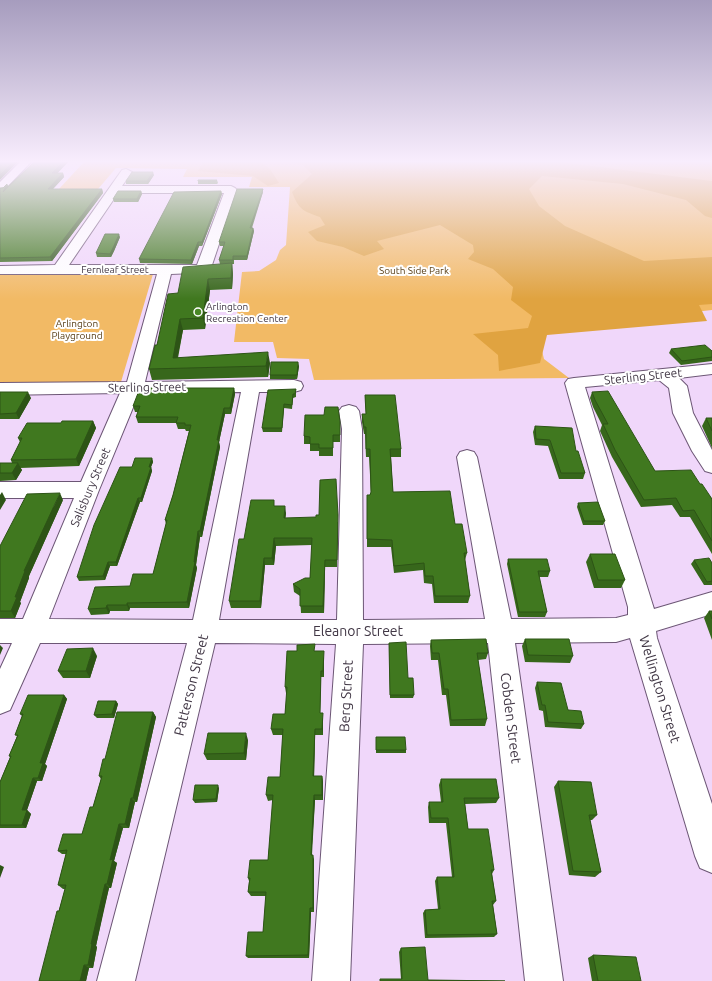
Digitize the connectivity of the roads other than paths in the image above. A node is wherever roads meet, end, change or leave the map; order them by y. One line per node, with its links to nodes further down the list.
1 (101, 208): 7 (street)
2 (225, 208): 4 (street)
3 (165, 269): 4 (street, Fernleaf Street); 7 (street, Fernleaf Street); 13 (street, Salisbury Street)
4 (203, 269): 5 (street, Fernleaf Street)
5 (224, 269)
6 (0, 270): 7 (street, Fernleaf Street)
7 (59, 270)
8 (712, 369): 9 (street, Sterling Street)
9 (663, 374): 10 (street, Sterling Street); 17 (street)
10 (574, 383): 21 (street, Wellington Street)
11 (251, 386): 12 (street, Sterling Street); 13 (street, Sterling Street); 24 (street, Patterson Street)
12 (294, 386)
13 (132, 388): 14 (street, Sterling Street); 19 (street, Salisbury Street)
14 (0, 389)
15 (349, 411): 26 (street, Berg Street)
16 (467, 457): 25 (street, Cobden Street)
17 (712, 466)
18 (0, 490): 19 (street)
19 (88, 490): 22 (street, Salisbury Street)
20 (712, 603): 21 (street, Eleanor Street)
21 (642, 624): 25 (street, Eleanor Street); 28 (street, Wellington Street)
22 (32, 630): 23 (street, Eleanor Street); 24 (street, Eleanor Street); 27 (street, Salisbury Street)
23 (0, 631)
24 (204, 631): 26 (street, Eleanor Street); 29 (street, Patterson Street)
25 (500, 631): 26 (street, Eleanor Street); 31 (street, Cobden Street)
26 (350, 632): 30 (street, Berg Street)
27 (0, 700)
28 (712, 856)
29 (116, 981)
30 (331, 981)
31 (544, 981)

